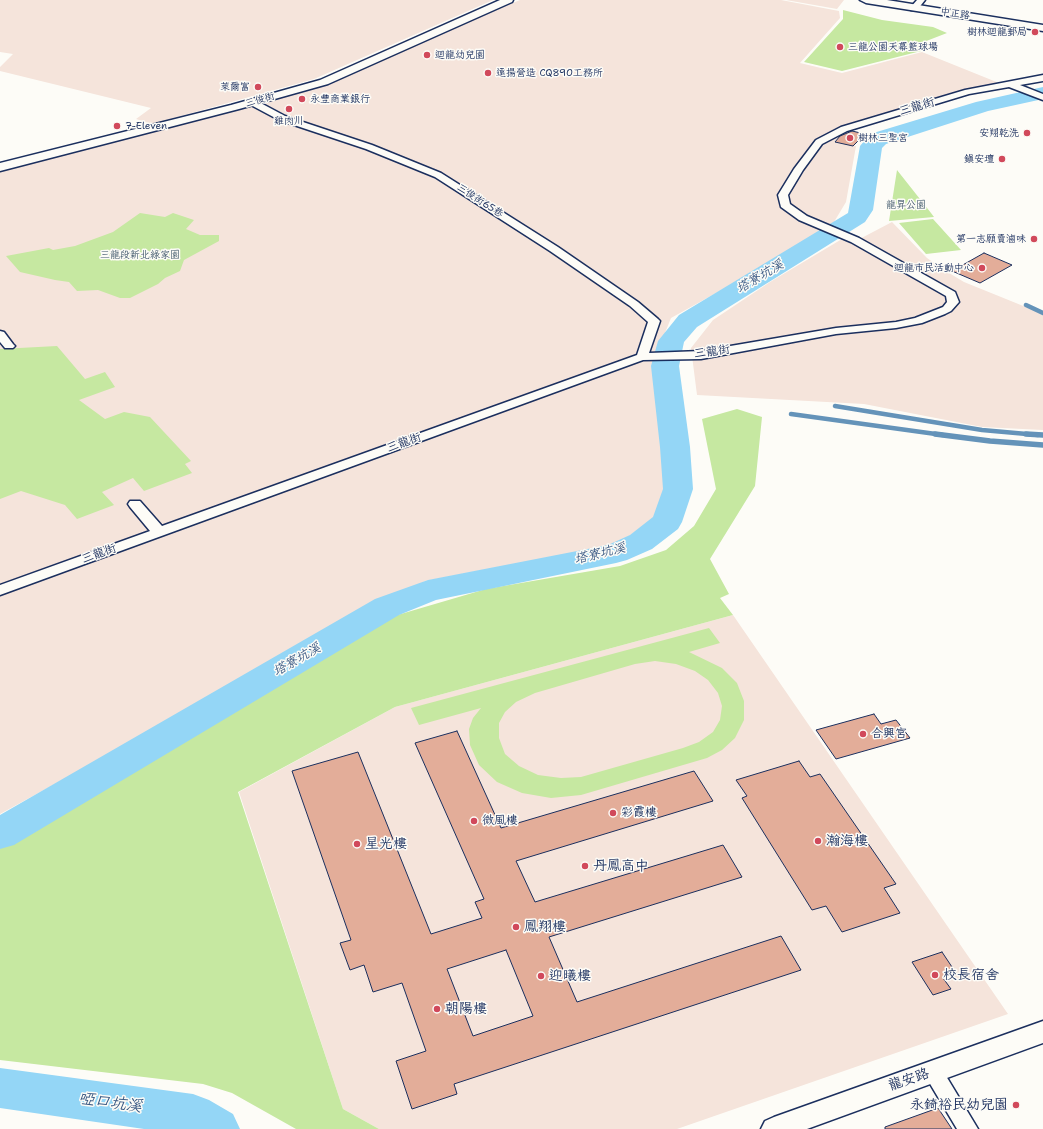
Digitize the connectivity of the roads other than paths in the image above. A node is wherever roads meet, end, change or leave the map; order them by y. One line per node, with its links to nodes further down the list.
1 (508, 0): 10 (street, 三俊街)
2 (866, 0): 4 (main road, 中正路)
3 (925, 0): 5 (main road, 中正路)
4 (917, 4): 6 (main road, 中正路)
5 (1043, 19)
6 (1043, 28)
7 (1043, 78): 8 (street, 三龍街)
8 (1010, 84): 9 (street); 14 (street, 三龍街)
9 (1043, 97)
10 (252, 102): 11 (street, 三俊街); 14 (street, 三俊街65巷)
11 (0, 167)
12 (0, 334): 13 (street)
13 (9, 346)
14 (647, 357): 16 (street, 三龍街)
15 (135, 504): 16 (street)
16 (159, 532): 17 (street, 三龍街)
17 (0, 590)
18 (1043, 1032): 19 (street, 龍安路)
19 (933, 1072): 20 (street, 龍安路); 21 (street)
20 (774, 1129)
21 (968, 1129)

